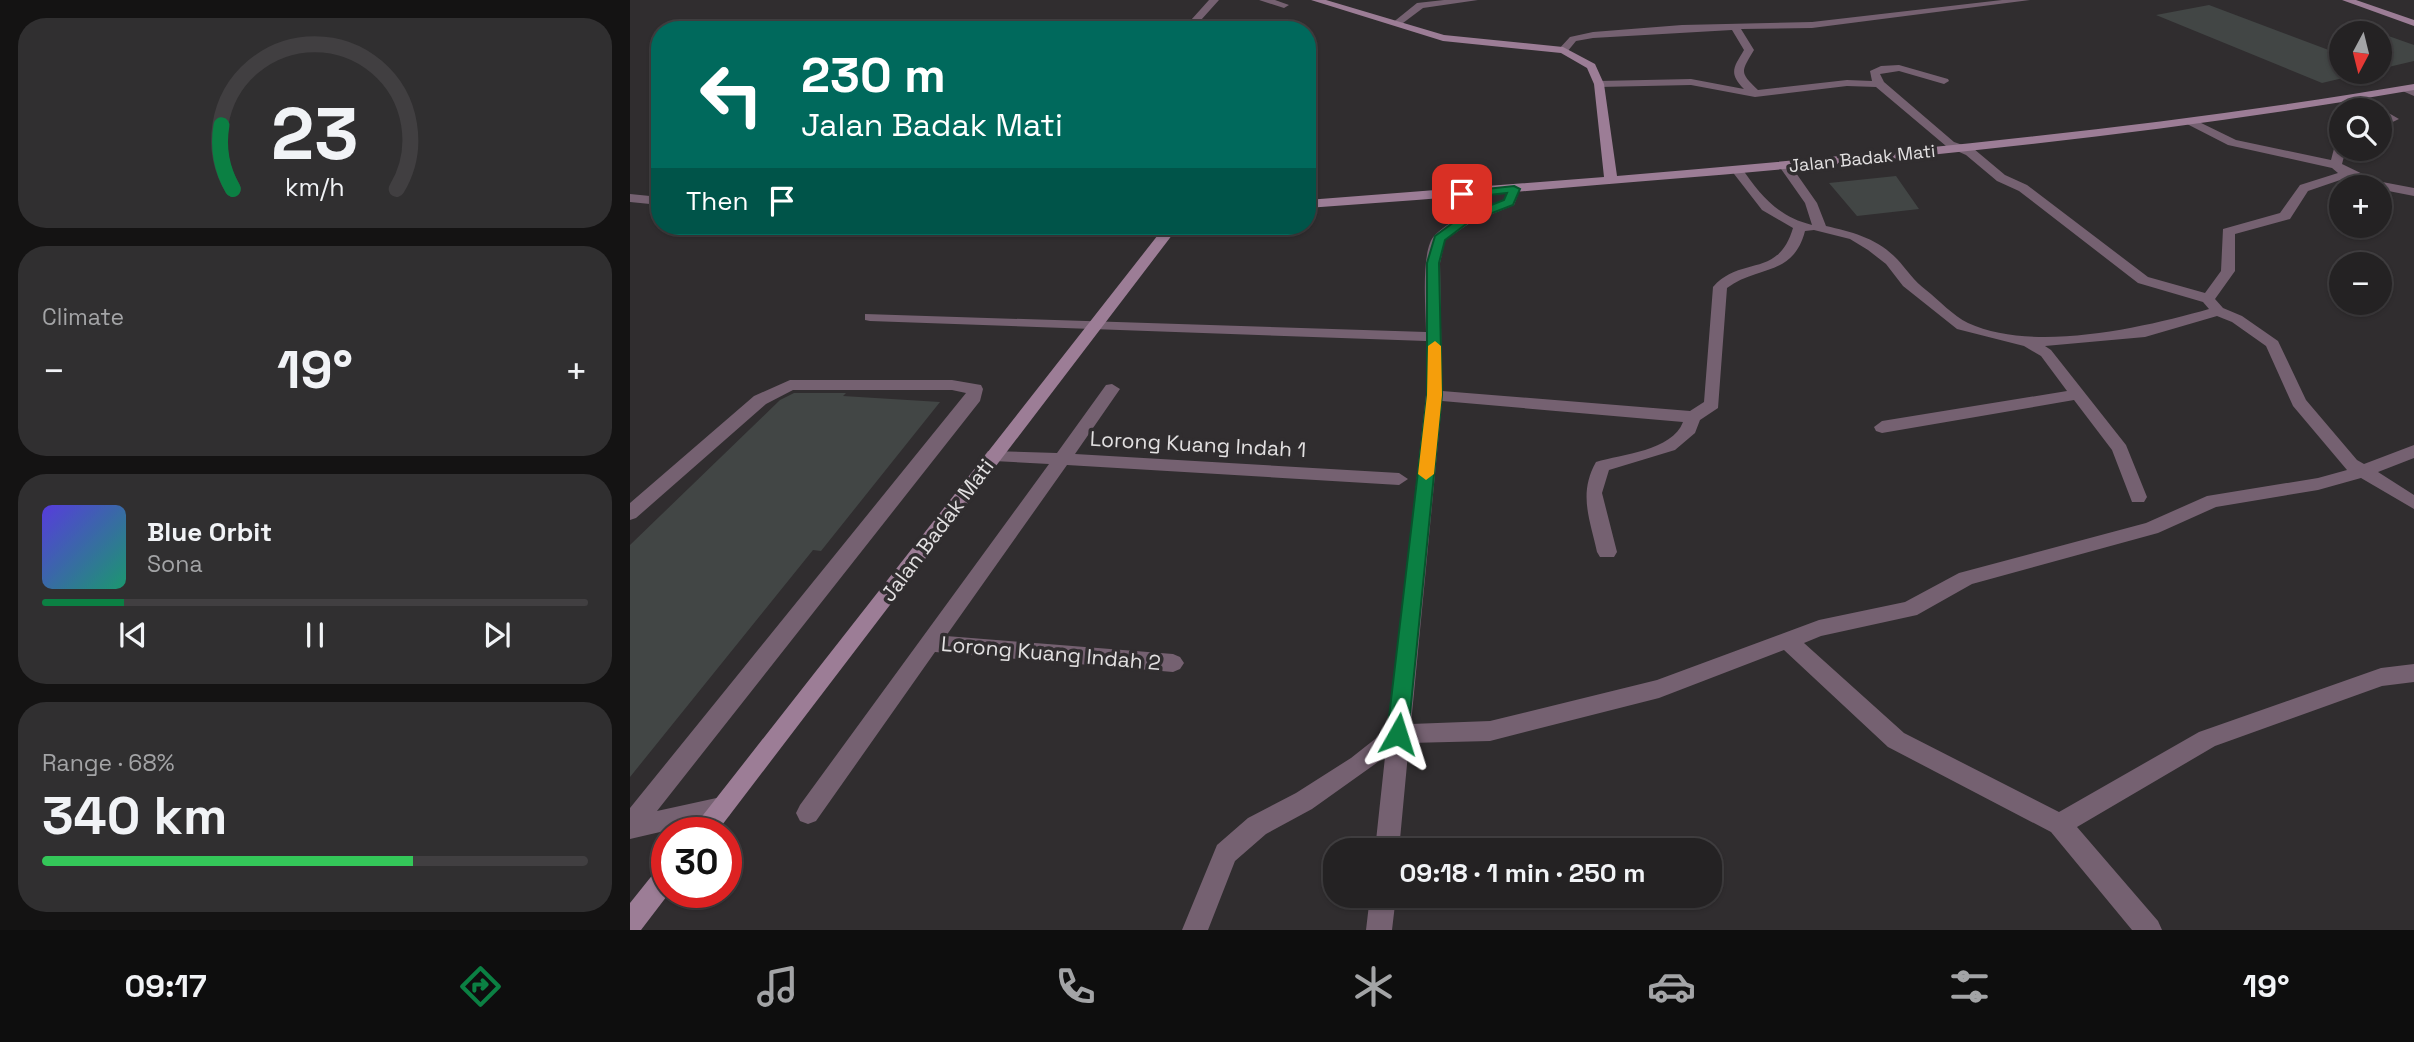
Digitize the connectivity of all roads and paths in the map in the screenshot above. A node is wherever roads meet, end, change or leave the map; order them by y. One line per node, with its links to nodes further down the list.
1 (1214, 0): 8 (street)
2 (1264, 0): 7 (street)
3 (1316, 0): 9 (main road)
4 (1473, 0): 9 (street)
5 (2025, 0): 11 (street)
6 (2347, 0): 10 (main road)
7 (1284, 5)
8 (1195, 21)
9 (1396, 23): 12 (main road)
10 (2414, 23)
11 (1735, 27): 12 (street); 17 (street)
12 (1563, 50): 14 (main road)
13 (1944, 81): 15 (street)
14 (1599, 83): 17 (street); 26 (main road)
15 (1878, 84): 17 (street); 21 (street)
16 (2410, 90): 18 (main road, Jalan Badak Mati)
17 (1755, 94)
18 (2355, 98)
19 (2329, 102): 20 (main road, Jalan Badak Mati)
20 (2191, 122): 21 (main road, Jalan Badak Mati); 25 (street)
21 (1961, 149): 23 (main road, Jalan Badak Mati); 37 (street)
22 (2341, 161): 25 (street)
23 (1785, 166): 24 (main road, Jalan Badak Mati); 35 (street)
24 (1737, 170): 26 (main road, Jalan Badak Mati); 34 (street)
25 (2341, 170): 28 (street); 37 (street)
26 (1611, 180): 27 (main road, Jalan Badak Mati)
27 (1514, 189): 32 (main road, Jalan Badak Mati); 40 (street)
28 (2414, 192)
29 (630, 198): 30 (street)
30 (651, 200)
31 (651, 203): 33 (street)
32 (1316, 203)
33 (630, 209)
34 (1800, 226): 35 (street); 45 (street)
35 (1820, 229): 41 (street)
36 (1165, 235): 39 (main road, Jalan Badak Mati)
37 (2213, 305): 41 (street); 50 (street)
38 (870, 317): 39 (street)
39 (1092, 325): 40 (street); 48 (main road, Jalan Badak Mati)
40 (1435, 337): 44 (street)
41 (2029, 343): 43 (street)
42 (1112, 389): 49 (street)
43 (2079, 394): 46 (street); 52 (street)
44 (1434, 395): 45 (street); 60 (street)
45 (1693, 417): 55 (street)
46 (1882, 427)
47 (2414, 451): 50 (street)
48 (994, 455): 49 (street, Lorong Kuang Indah 1); 61 (main road, Jalan Badak Mati)
49 (1062, 459): 51 (street, Lorong Kuang Indah 1); 57 (street)
50 (2362, 472): 53 (street); 56 (street)
51 (1399, 479)
52 (2138, 497)
53 (2414, 503)
54 (630, 513): 65 (street)
55 (1607, 552)
56 (1788, 641): 60 (street); 64 (street)
57 (929, 643): 58 (street, Lorong Kuang Indah 2); 62 (street)
58 (1174, 663)
59 (2414, 674): 64 (street)
60 (1398, 734): 66 (street); 70 (street)
61 (721, 808): 63 (main road, Jalan Badak Mati); 65 (street)
62 (808, 813)
63 (714, 817)
64 (2059, 824): 72 (street)
65 (630, 827)
66 (1388, 838)
67 (651, 897): 69 (main road)
68 (1381, 908): 71 (street)
69 (630, 923)
70 (1195, 930)
71 (1380, 930)
72 (2149, 930)

